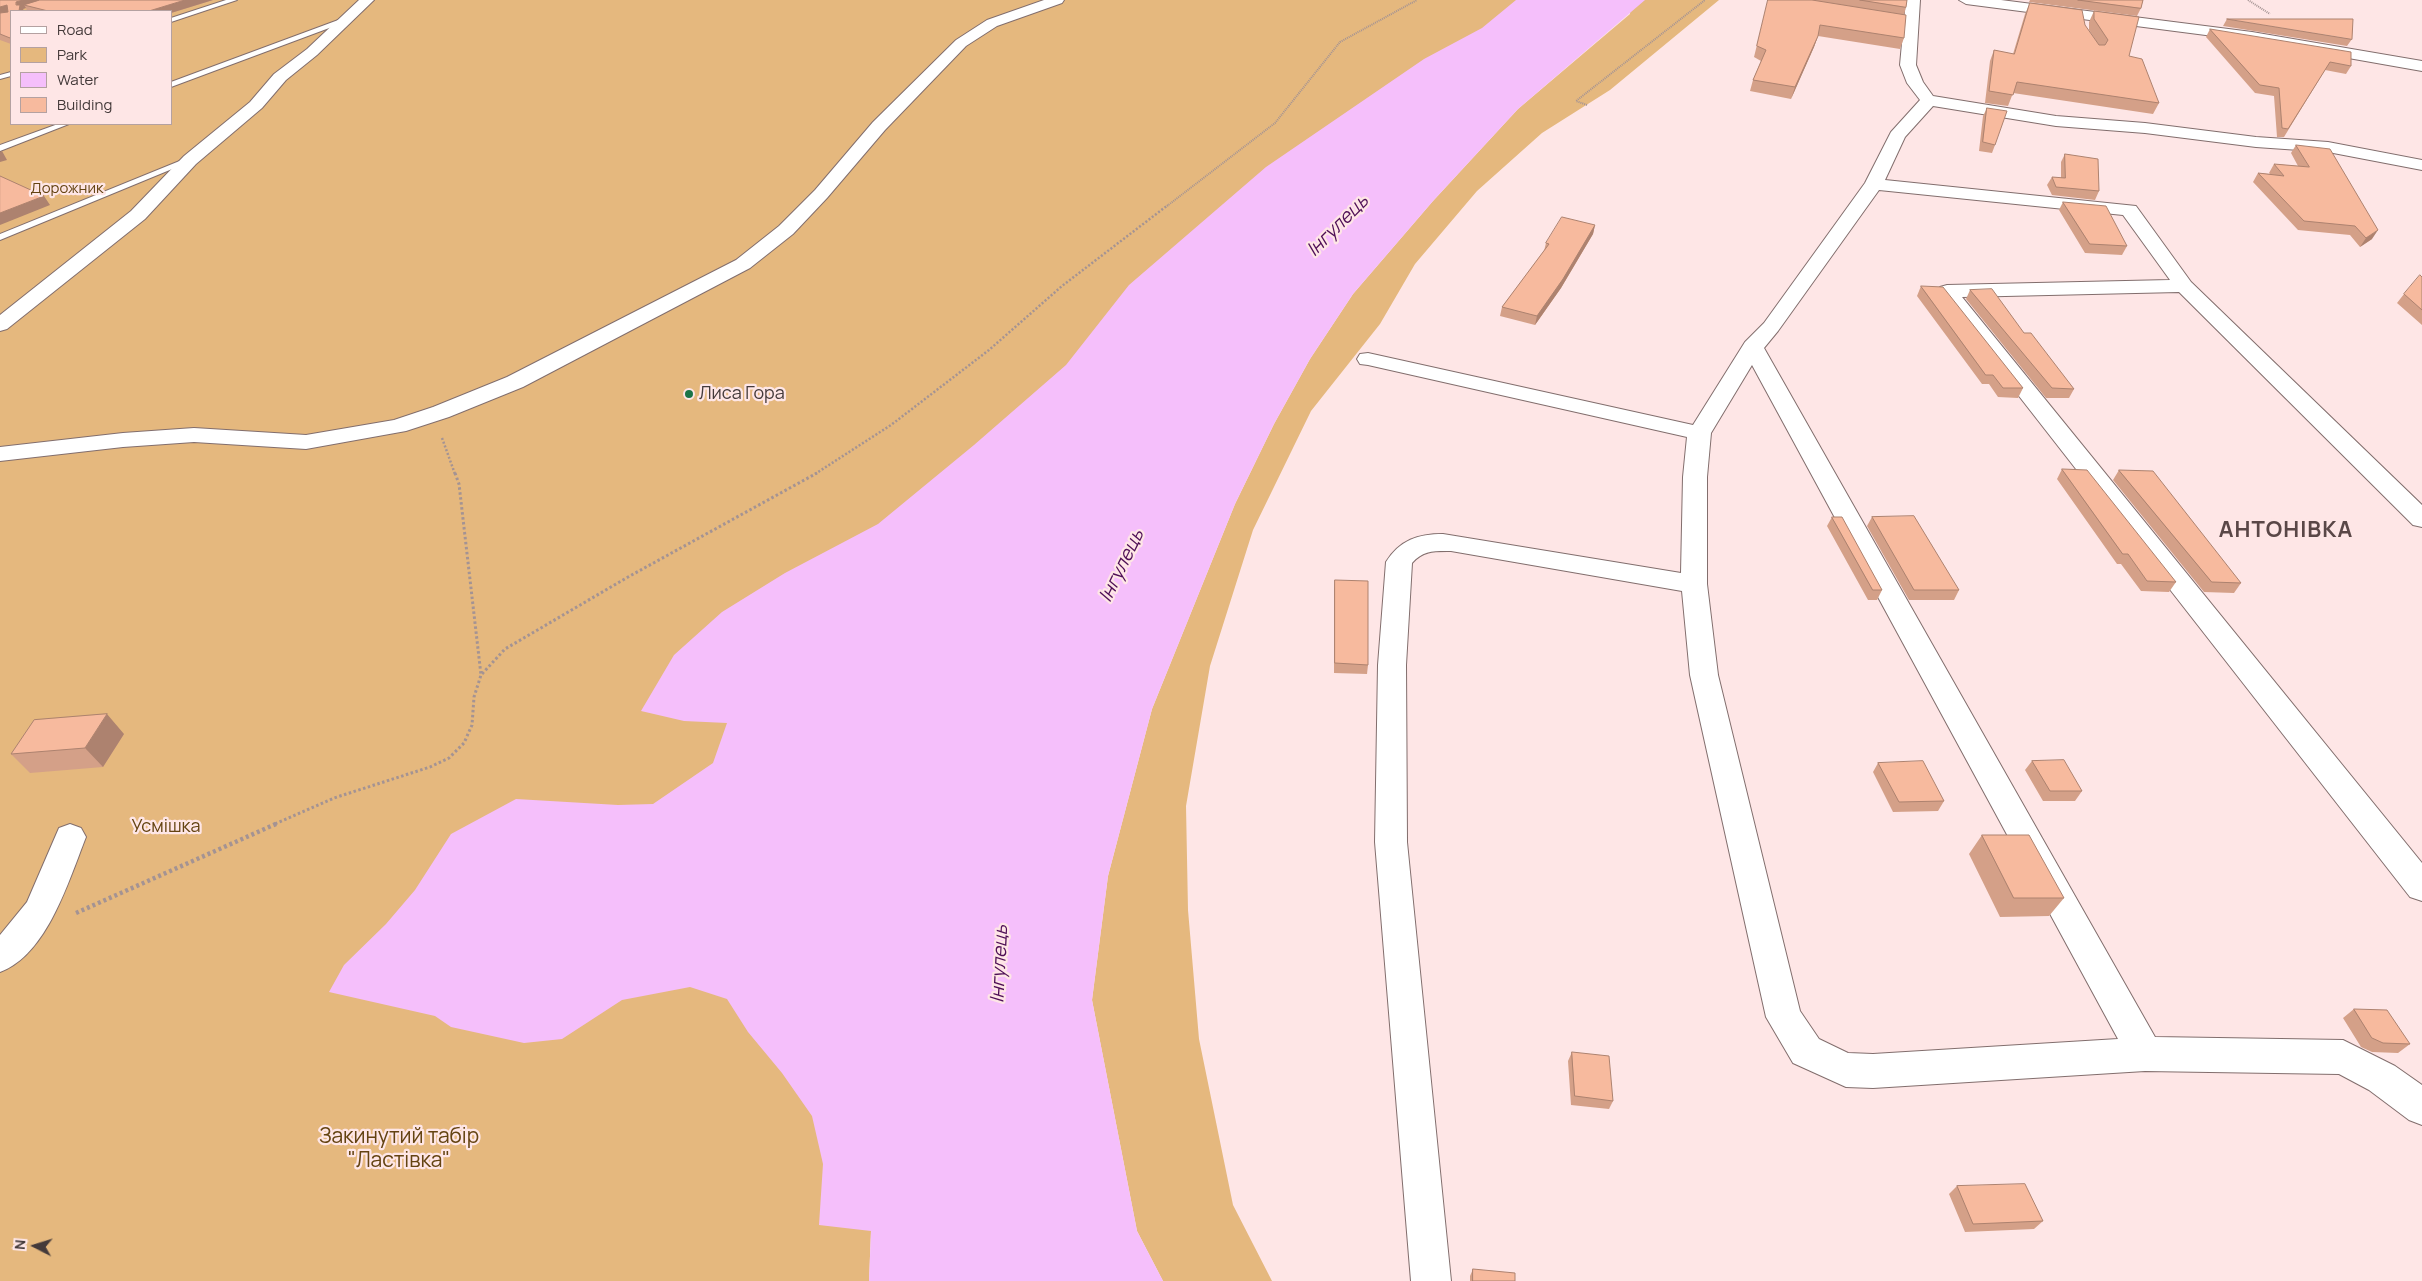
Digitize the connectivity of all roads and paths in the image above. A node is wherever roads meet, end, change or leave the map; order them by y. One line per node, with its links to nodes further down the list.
1 (233, 0): 8 (lane)
2 (367, 0): 9 (street)
3 (1056, 0): 24 (street)
4 (1417, 0): 29 (path)
5 (1705, 0): 13 (path)
6 (1966, 0): 10 (street)
7 (1909, 12): 12 (street)
8 (172, 20)
9 (344, 21): 11 (lane); 16 (street)
10 (2422, 66)
11 (172, 84)
12 (1928, 100): 17 (street); 18 (street)
13 (1587, 105)
14 (62, 125): 15 (lane)
15 (0, 148)
16 (190, 160): 19 (lane); 21 (street)
17 (2422, 165)
18 (1874, 184): 20 (street); 22 (street)
19 (0, 237)
20 (2184, 286): 27 (street); 31 (street)
21 (0, 325)
22 (1753, 347): 25 (street); 34 (street)
23 (1368, 359): 25 (street)
24 (442, 412): 26 (street); 29 (path)
25 (1699, 433): 28 (street)
26 (0, 454)
27 (2422, 519)
28 (1694, 584): 34 (street); 36 (street)
29 (481, 675): 32 (path)
30 (70, 837): 33 (street)
31 (2422, 887)
32 (73, 914)
33 (0, 957)
34 (2145, 1054): 35 (street)
35 (2422, 1107)
36 (1430, 1281)

